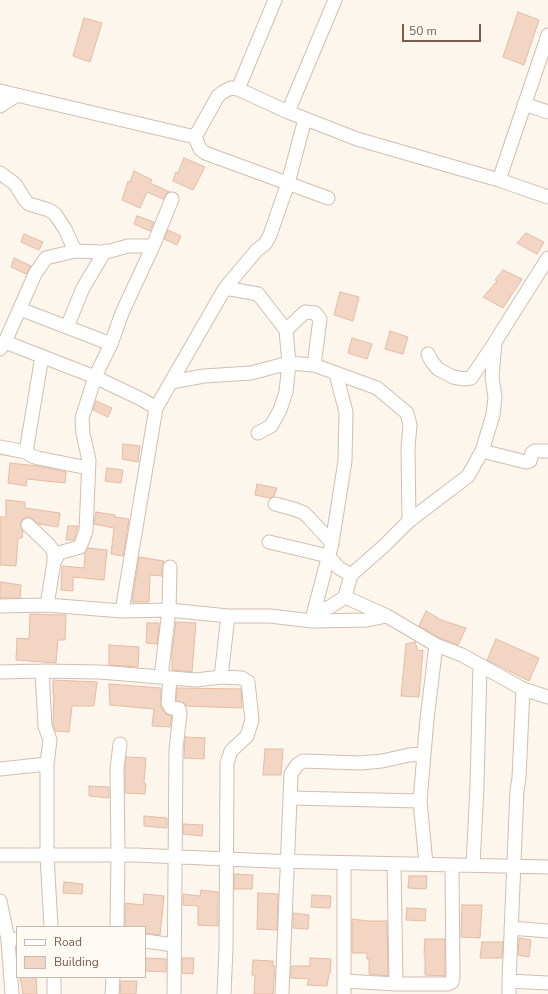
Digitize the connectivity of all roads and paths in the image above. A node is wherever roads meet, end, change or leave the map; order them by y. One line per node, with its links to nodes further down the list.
1 (275, 0): 4 (street)
2 (335, 0): 9 (street)
3 (548, 35): 7 (street)
4 (238, 89): 9 (street); 12 (street)
5 (0, 91): 6 (street)
6 (17, 95): 8 (street); 12 (street)
7 (524, 104): 10 (street); 14 (street)
8 (0, 106)
9 (288, 112): 11 (street)
10 (548, 112)
11 (305, 118): 14 (street); 15 (street)
12 (195, 137): 15 (street)
13 (0, 173): 20 (street)
14 (499, 180): 16 (street)
15 (288, 183): 17 (street); 23 (street)
16 (548, 197)
17 (328, 198)
18 (172, 199): 19 (street)
19 (153, 246): 21 (street); 28 (street)
20 (75, 251): 21 (street); 24 (street)
21 (106, 251): 25 (street)
22 (548, 260): 27 (street)
23 (224, 288): 26 (street); 36 (street)
24 (20, 309): 25 (street); 29 (street)
25 (67, 327): 28 (street)
26 (286, 330): 32 (street); 33 (street)
27 (496, 342): 30 (street); 40 (street)
28 (111, 344): 35 (street)
29 (2, 346): 31 (street)
30 (428, 354)
31 (42, 356): 35 (street); 42 (street)
32 (289, 363): 33 (street); 36 (street); 38 (street)
33 (314, 366): 34 (street)
34 (336, 374): 45 (street); 48 (street)
35 (95, 377): 37 (street); 43 (street)
36 (171, 382): 37 (street)
37 (156, 408): 57 (street)
38 (258, 433)
39 (0, 448): 42 (street)
40 (482, 451): 41 (street); 45 (street)
41 (548, 451)
42 (26, 452): 43 (street)
43 (88, 468): 50 (street)
44 (275, 504): 48 (street)
45 (409, 521): 52 (street)
46 (28, 525): 50 (street)
47 (269, 542): 49 (street)
48 (332, 543): 49 (street)
49 (328, 556): 52 (street); 60 (street)
50 (54, 562): 54 (street)
51 (170, 567): 56 (street)
52 (351, 575): 53 (street)
53 (345, 597): 59 (street); 60 (street)
54 (47, 605): 55 (street); 57 (street)
55 (0, 606)
56 (169, 610): 57 (street); 58 (street); 65 (street)
57 (122, 611)
58 (228, 616): 60 (street); 66 (street)
59 (387, 616): 60 (street); 61 (street)
60 (313, 617)
61 (436, 645): 62 (street); 70 (street)
62 (480, 665): 67 (street); 85 (street)
63 (42, 671): 64 (street); 65 (street); 71 (street)
64 (0, 672)
65 (166, 677): 66 (street); 78 (street)
66 (221, 677): 79 (street)
67 (523, 689): 68 (street); 86 (street)
68 (548, 697)
69 (120, 744): 77 (street)
70 (424, 754): 73 (street); 74 (street)
71 (47, 764): 72 (street); 76 (street)
72 (0, 770)
73 (290, 798): 74 (street); 80 (street)
74 (420, 801): 83 (street)
75 (0, 855): 76 (street)
76 (47, 855): 77 (street); 89 (street)
77 (118, 855): 78 (street); 90 (street)
78 (174, 856): 79 (street); 95 (street)
79 (226, 859): 80 (street); 106 (street)
80 (288, 862): 81 (street); 107 (street)
81 (344, 863): 82 (street); 98 (street)
82 (394, 864): 83 (street); 101 (street)
83 (426, 864): 84 (street)
84 (452, 865): 85 (street); 101 (street)
85 (473, 865): 86 (street)
86 (515, 866): 87 (street); 91 (street)
87 (548, 867)
88 (0, 901): 93 (street)
89 (51, 926)
90 (117, 926)
91 (511, 928): 92 (street); 99 (street)
92 (548, 931)
93 (12, 939): 102 (street)
94 (146, 941): 95 (street)
95 (174, 945): 105 (street)
96 (54, 978): 103 (street)
97 (114, 978): 104 (street)
98 (344, 980): 101 (street); 108 (street)
99 (509, 981): 100 (street); 109 (street)
100 (548, 983)
101 (396, 984)
102 (12, 994)
103 (54, 994)
104 (112, 994)
105 (174, 994)
106 (224, 994)
107 (282, 994)
108 (344, 994)
109 (509, 994)

